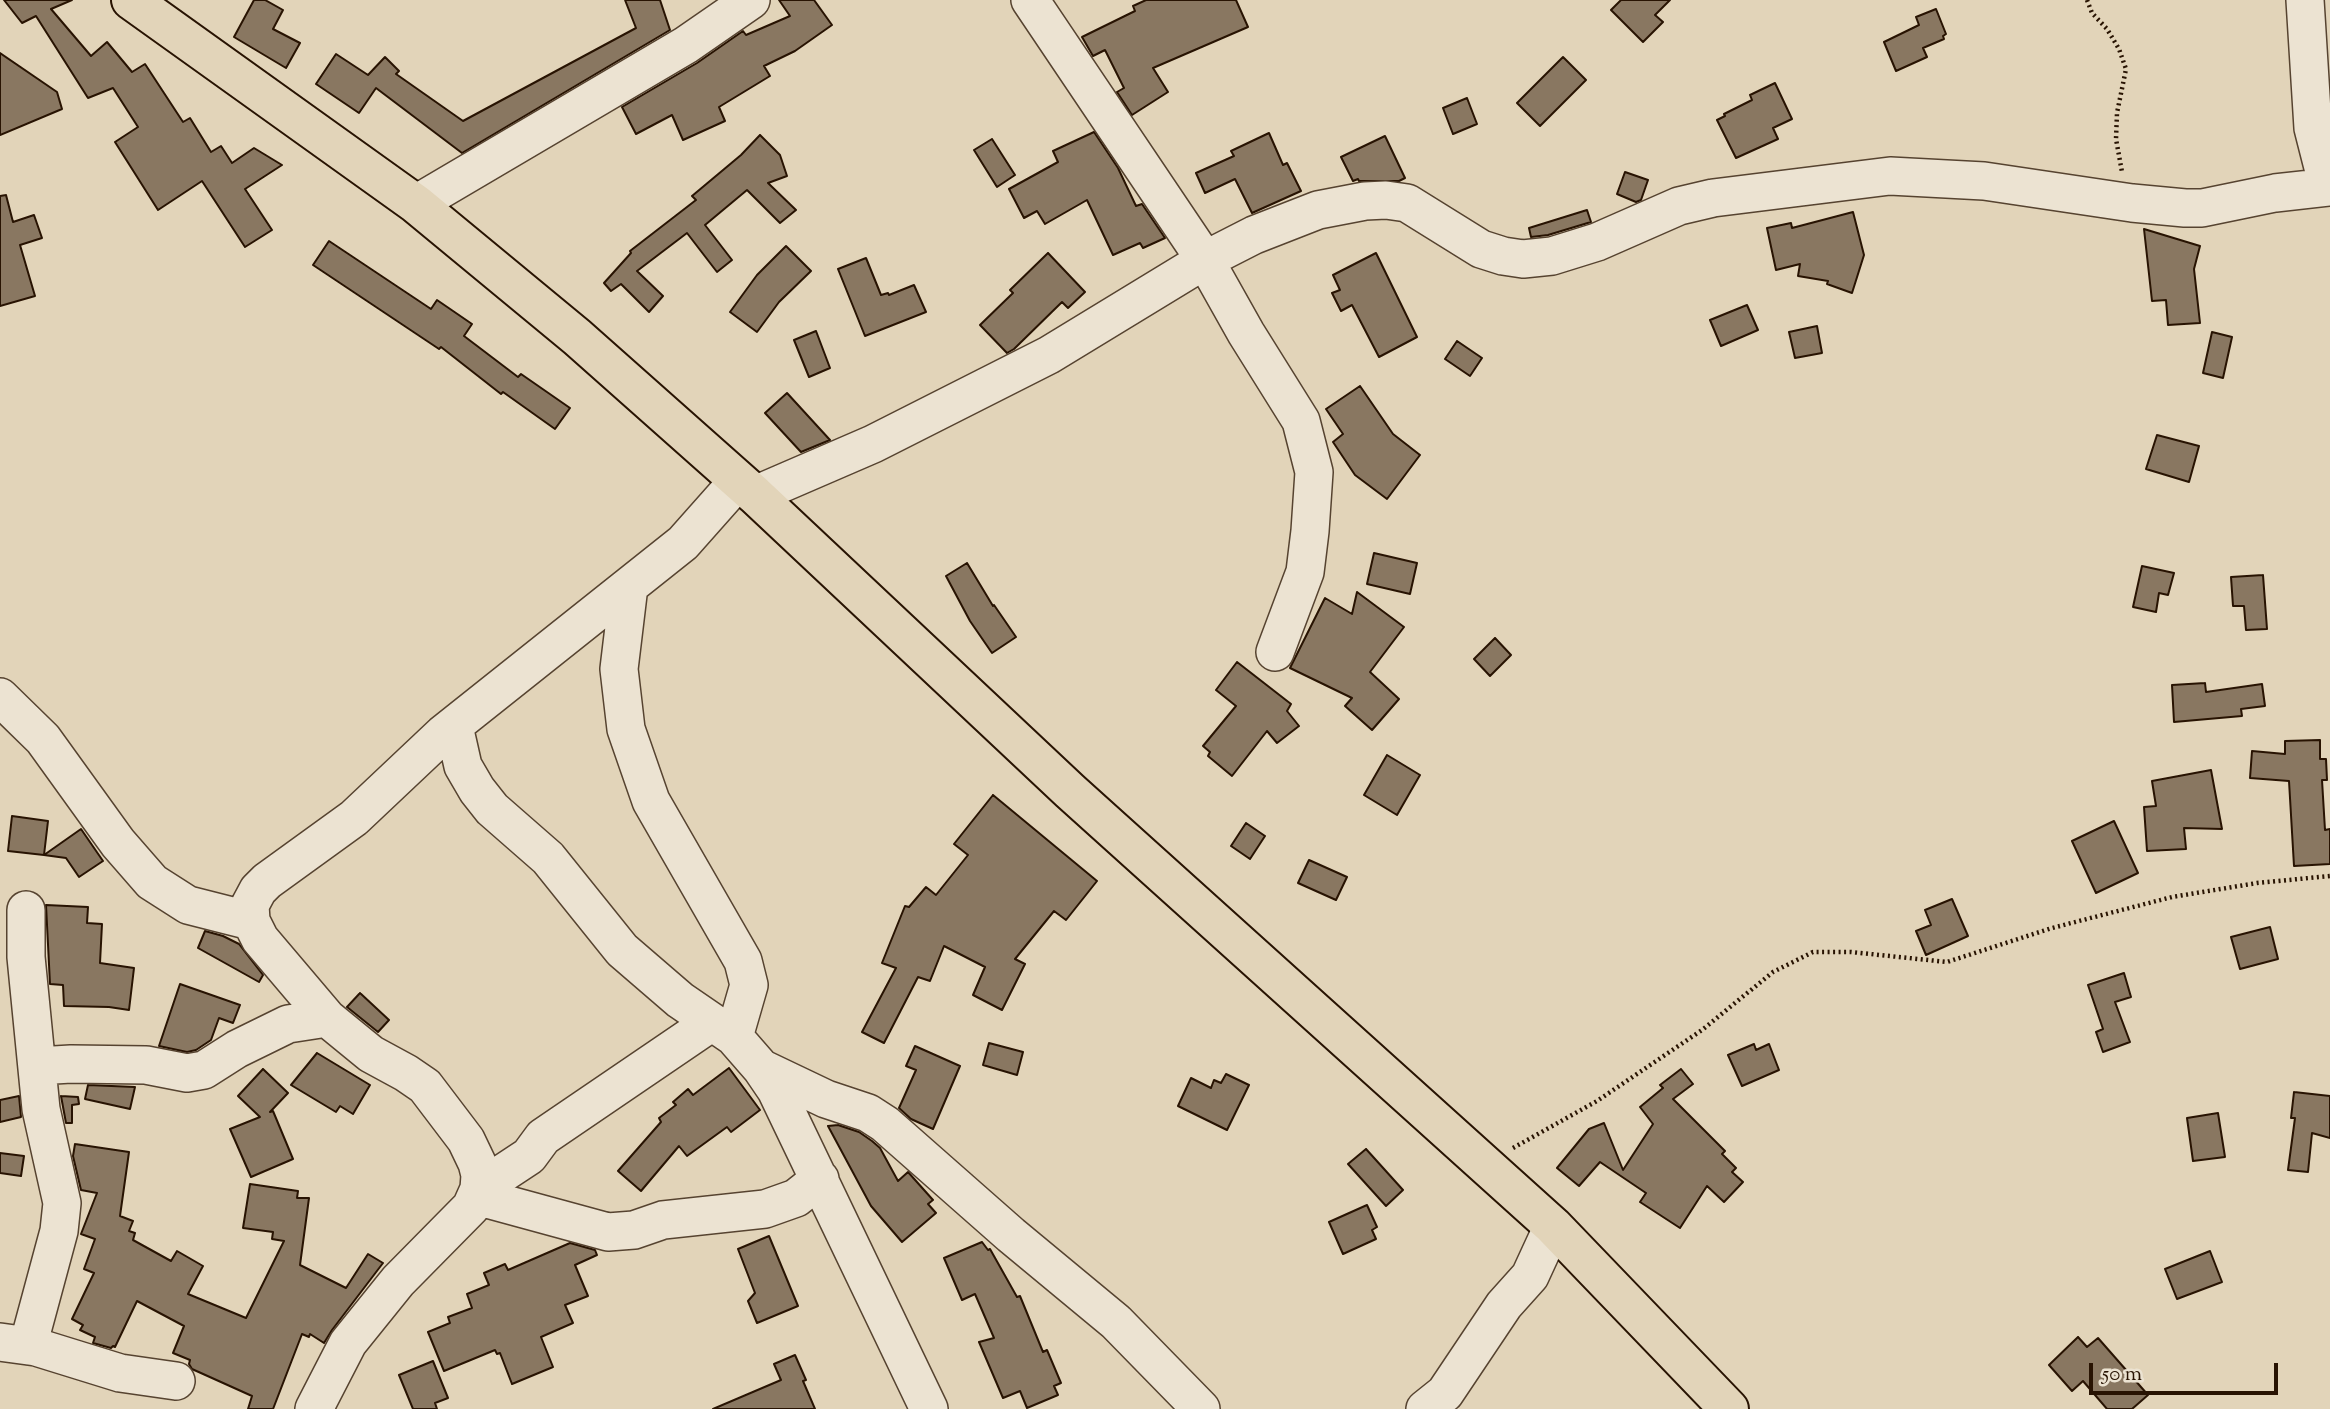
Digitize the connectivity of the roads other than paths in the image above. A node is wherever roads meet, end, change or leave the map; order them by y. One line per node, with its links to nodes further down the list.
1 (131, 0): 6 (main road)
2 (751, 0): 6 (street)
3 (1030, 0): 7 (street)
4 (2305, 0): 5 (street)
5 (2329, 187): 7 (street)
6 (416, 204): 8 (main road)
7 (1205, 260): 8 (street); 10 (street)
8 (746, 488): 9 (street); 21 (main road)
9 (629, 586): 12 (street); 16 (street)
10 (1275, 652)
11 (0, 696): 14 (street)
12 (454, 726): 14 (street); 16 (street)
13 (26, 910): 17 (street)
14 (250, 922): 15 (street)
15 (327, 1018): 17 (street); 20 (street)
16 (723, 1029): 18 (street); 20 (street)
17 (37, 1066): 22 (street)
18 (761, 1068): 19 (street); 26 (street)
19 (820, 1179): 20 (street); 25 (street)
20 (477, 1192): 24 (street)
21 (1553, 1226): 27 (street); 28 (main road)
22 (14, 1344): 23 (street)
23 (176, 1381)
24 (314, 1409)
25 (929, 1409)
26 (1201, 1409)
27 (1425, 1409)
28 (1729, 1409)

